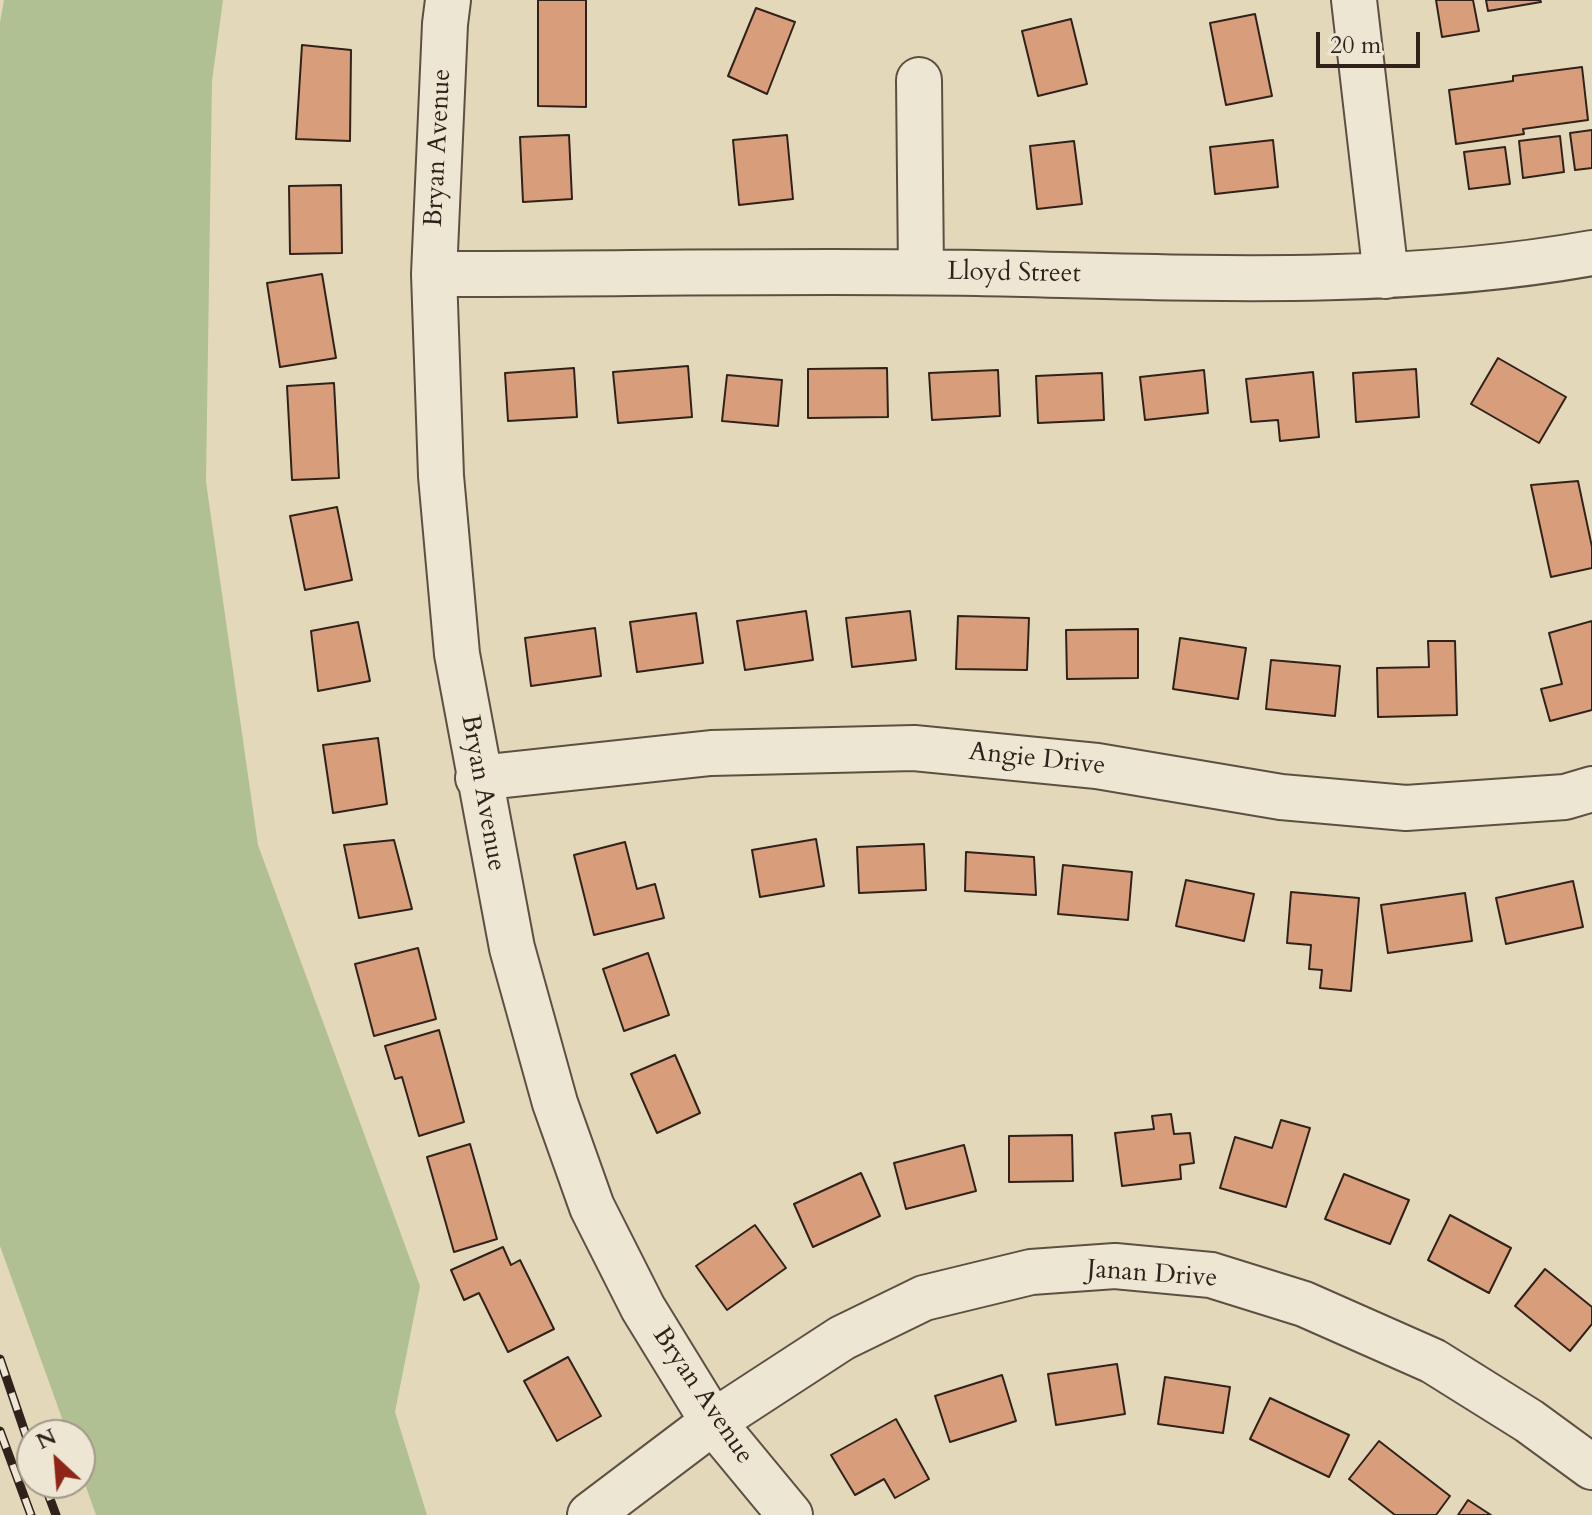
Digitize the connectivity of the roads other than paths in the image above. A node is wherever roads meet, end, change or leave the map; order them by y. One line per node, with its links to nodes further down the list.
1 (448, 0): 6 (street, Bryan Avenue)
2 (1354, 0): 7 (street)
3 (919, 80): 5 (street)
4 (1592, 253): 7 (street, Lloyd Street)
5 (921, 272): 6 (street, Lloyd Street); 7 (street, Lloyd Street)
6 (434, 274): 8 (street, Bryan Avenue)
7 (1386, 276)
8 (478, 778): 9 (street, Angie Drive); 10 (street, Bryan Avenue)
9 (1592, 789)
10 (713, 1422): 11 (street, Janan Drive); 12 (street, Janan Drive); 13 (street, Bryan Avenue)
11 (1592, 1467)
12 (590, 1515)
13 (790, 1515)

